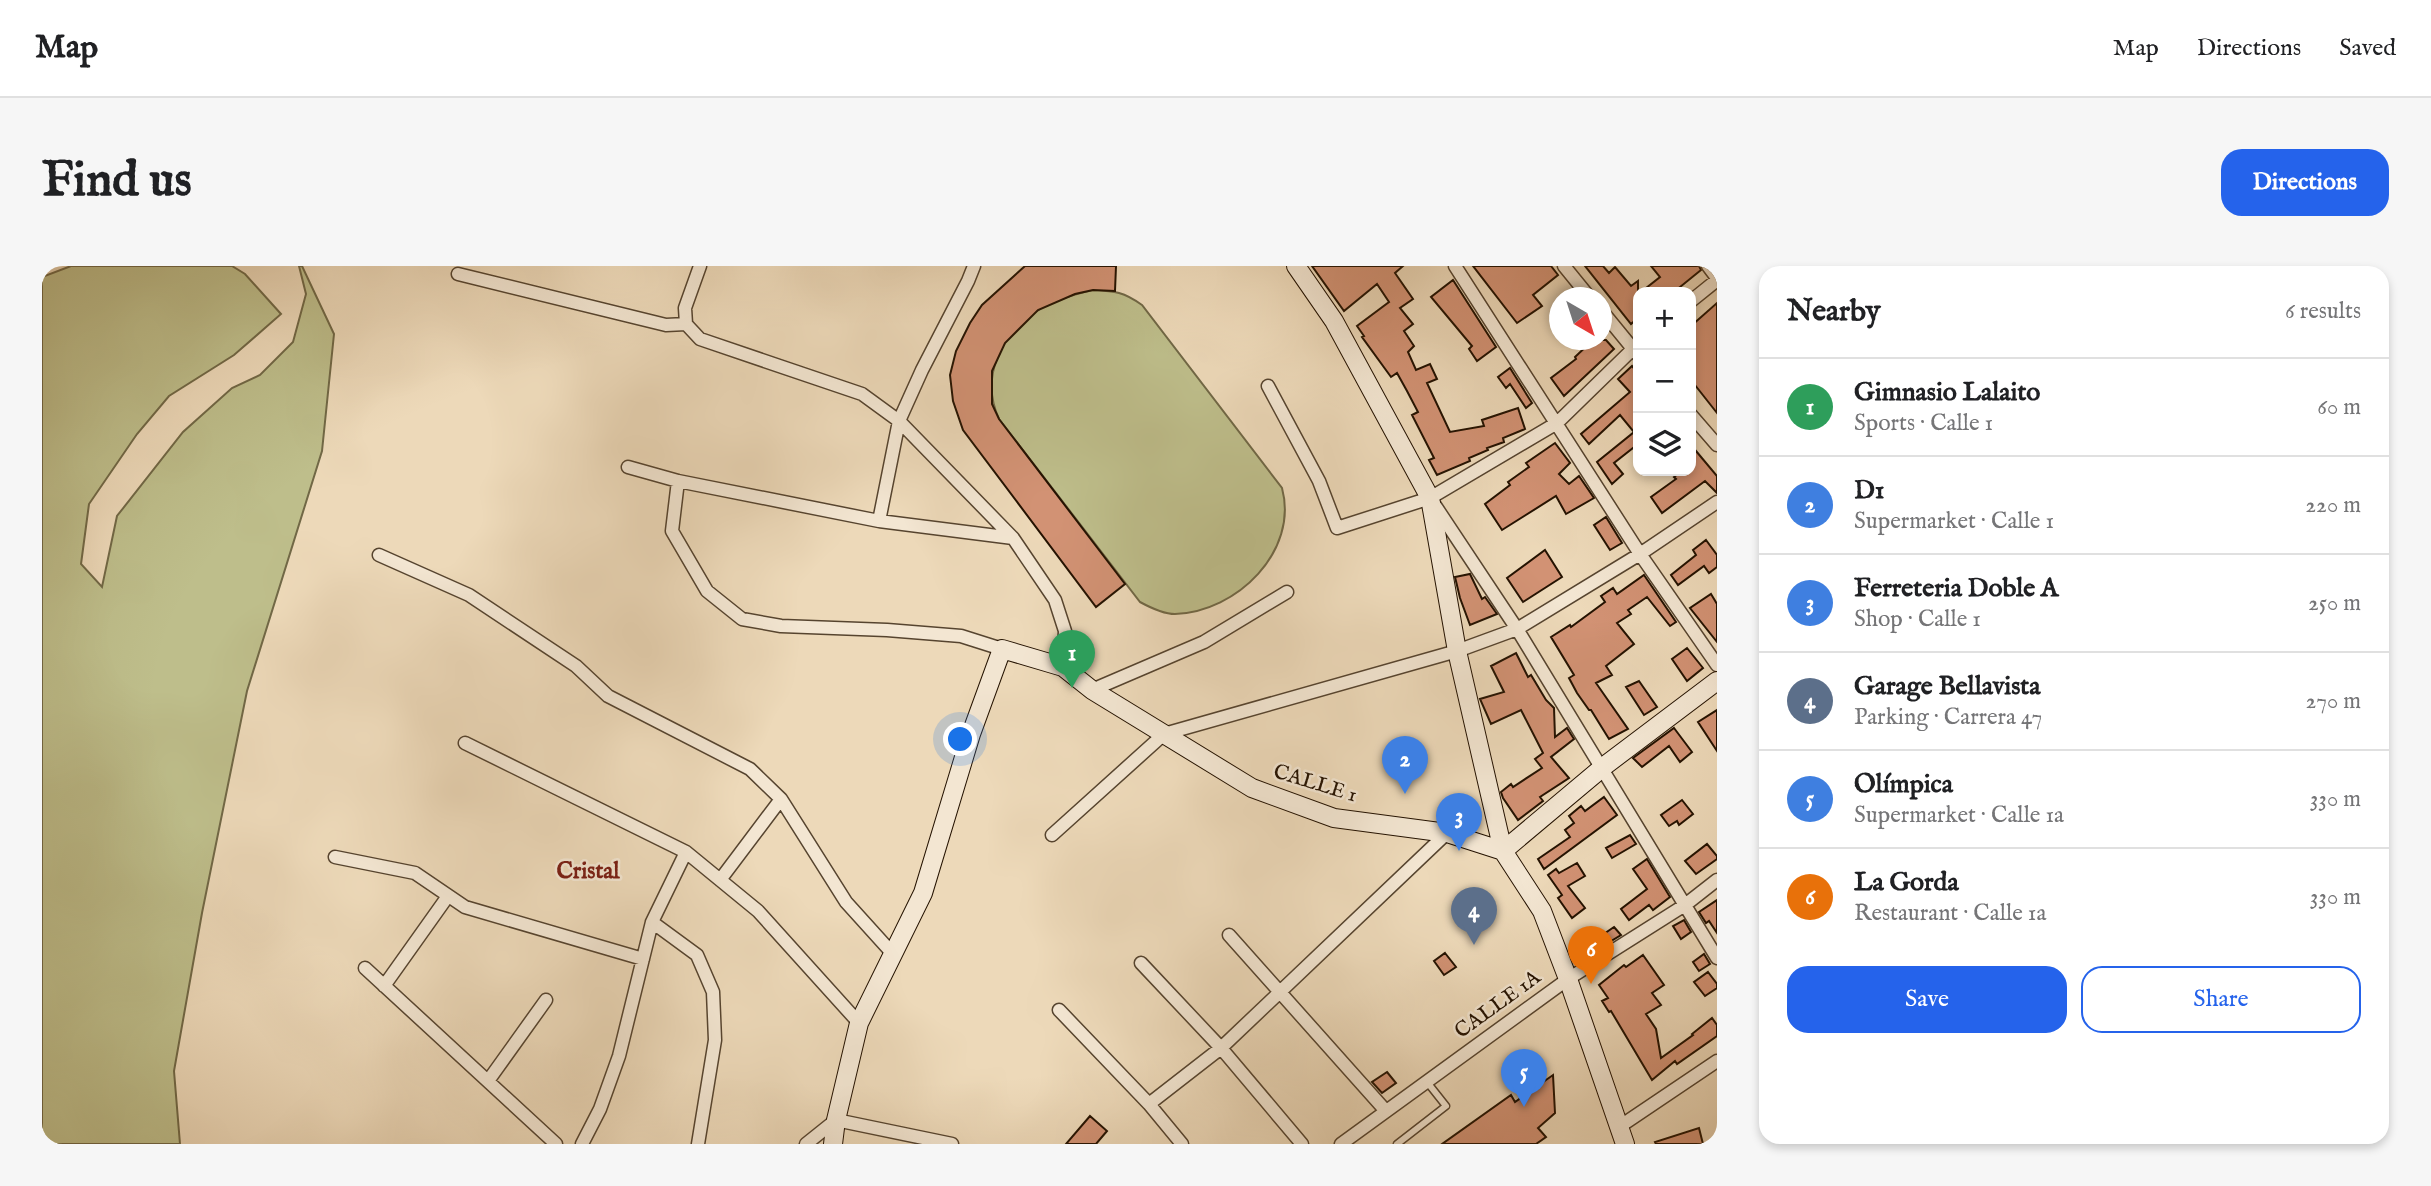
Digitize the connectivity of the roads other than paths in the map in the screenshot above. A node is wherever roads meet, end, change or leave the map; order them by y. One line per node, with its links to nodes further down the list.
1 (700, 266): 12 (street)
2 (974, 266): 16 (street)
3 (1296, 266): 22 (main road)
4 (1455, 266): 18 (street)
5 (1564, 266): 9 (street)
6 (1708, 266): 8 (street)
7 (458, 274): 12 (street)
8 (1717, 279): 10 (street)
9 (1581, 287)
10 (1696, 297)
11 (1612, 323): 13 (street)
12 (686, 324): 16 (street)
13 (1633, 346)
14 (1635, 350): 18 (street)
15 (1268, 386): 22 (street)
16 (900, 421): 24 (street); 25 (street)
17 (1696, 421): 19 (street)
18 (1557, 423): 22 (street); 26 (street)
19 (1717, 446)
20 (628, 467): 21 (street)
21 (678, 481): 24 (street); 30 (street)
22 (1430, 498): 29 (street); 31 (main road)
23 (1717, 502): 26 (street)
24 (879, 521): 25 (street)
25 (1013, 538): 33 (street)
26 (1640, 554): 29 (street); 32 (street)
27 (379, 555): 39 (street)
28 (1287, 592): 35 (street)
29 (1517, 629): 31 (street); 38 (street)
30 (1002, 649): 33 (main road, CALLE 1); 51 (main road)
31 (1457, 650): 36 (street); 42 (main road)
32 (1717, 666)
33 (1063, 667): 35 (main road, CALLE 1)
34 (1717, 681): 38 (main road)
35 (1092, 690): 36 (main road, CALLE 1)
36 (1164, 734): 40 (main road, CALLE 1); 41 (street)
37 (465, 743): 43 (street)
38 (1602, 767): 42 (main road); 48 (street)
39 (781, 799): 45 (street); 51 (street)
40 (1447, 833): 42 (main road, CALLE 1); 58 (street)
41 (1052, 835)
42 (1503, 851): 56 (main road)
43 (686, 852): 45 (street); 49 (street)
44 (335, 857): 47 (street)
45 (720, 880): 61 (street)
46 (1717, 880): 48 (street, CALLE 1A)
47 (449, 896): 53 (street); 57 (street)
48 (1685, 905): 52 (street); 56 (street, CALLE 1A)
49 (652, 922): 53 (street); 72 (street)
50 (1228, 935): 58 (street)
51 (893, 954): 61 (main road)
52 (1717, 958)
53 (643, 959): 71 (street)
54 (1141, 962): 62 (street)
55 (365, 968): 57 (street)
56 (1568, 979): 65 (street, CALLE 1A); 69 (main road)
57 (384, 986): 64 (street)
58 (1280, 991): 62 (street); 67 (street)
59 (545, 1000): 64 (street)
60 (1059, 1010): 66 (street)
61 (859, 1023): 68 (main road)
62 (1221, 1048): 66 (street); 77 (street)
63 (1717, 1061): 69 (street)
64 (488, 1081): 70 (street)
65 (1426, 1081): 67 (street, CALLE 1A); 79 (lane)
66 (1149, 1104): 76 (street)
67 (1385, 1111): 78 (street, CALLE 1A)
68 (836, 1120): 73 (street); 74 (main road); 75 (street)
69 (1622, 1136)
70 (556, 1144)
71 (582, 1144)
72 (698, 1144)
73 (806, 1144)
74 (833, 1144)
75 (952, 1144)
76 (1182, 1144)
77 (1302, 1144)
78 (1341, 1144)
79 (1397, 1144)

